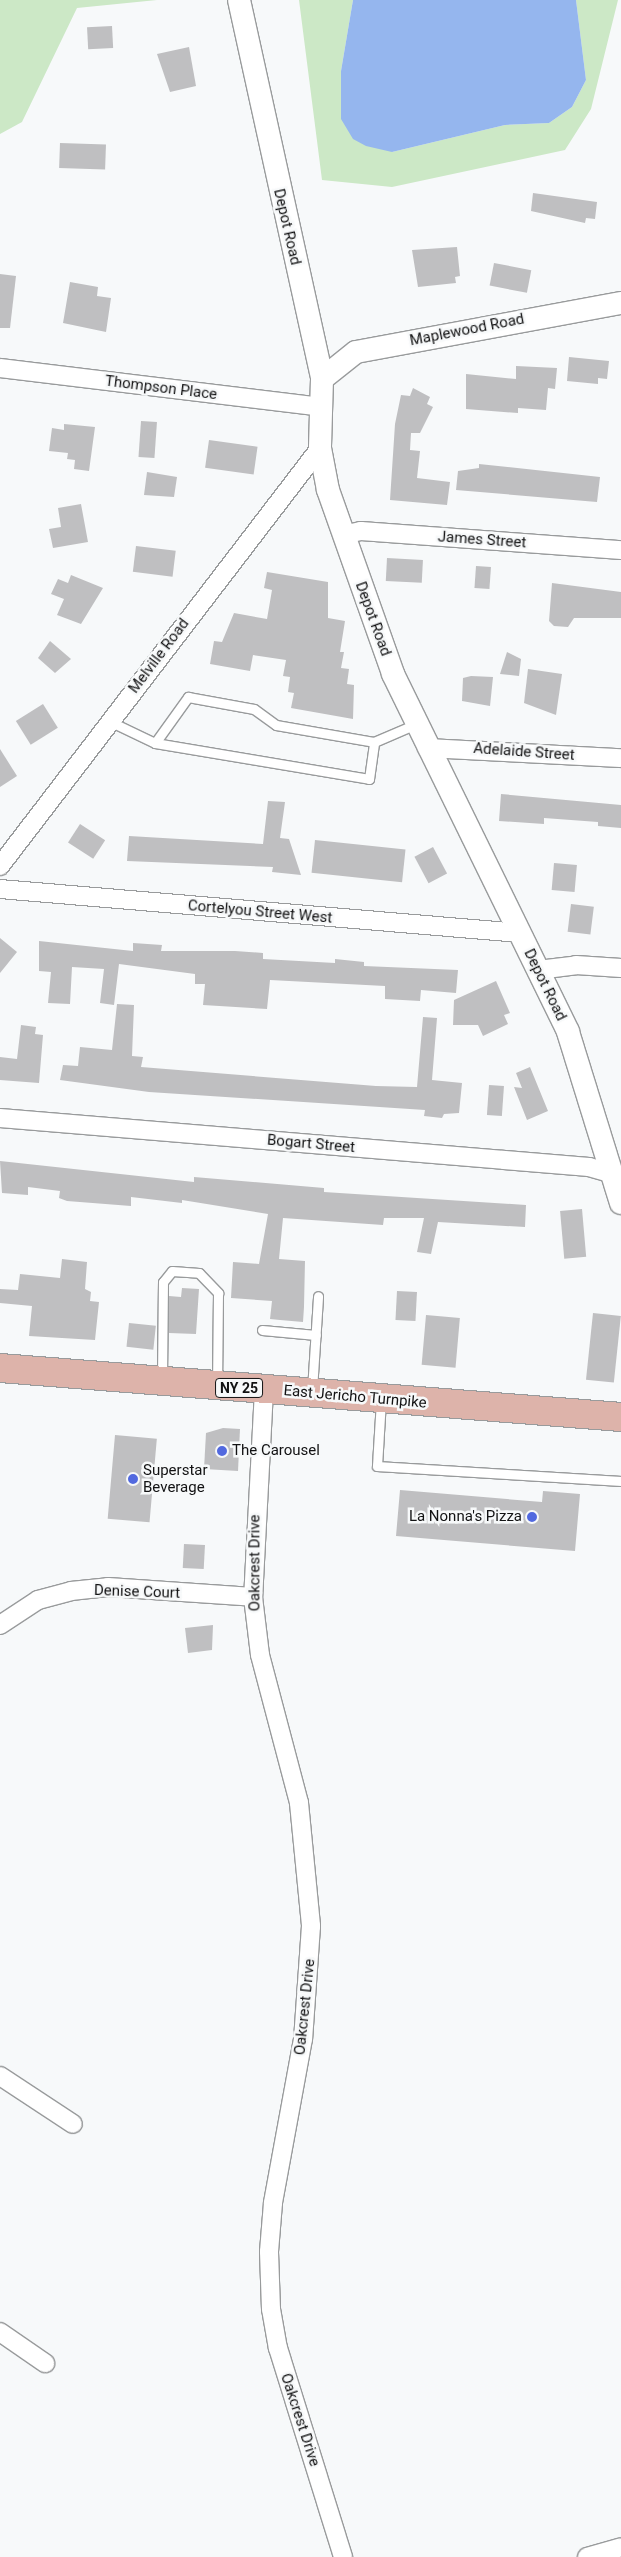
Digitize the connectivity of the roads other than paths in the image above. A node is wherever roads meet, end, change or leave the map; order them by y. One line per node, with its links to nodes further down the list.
1 (239, 0): 4 (street, Depot Road)
2 (621, 303): 4 (street, Maplewood Road)
3 (0, 368): 5 (street, Thompson Place)
4 (322, 379): 5 (street, Depot Road)
5 (321, 407): 6 (street, Depot Road)
6 (320, 448): 7 (street, Depot Road); 9 (street, Melville Road)
7 (343, 534): 8 (street, James Street); 10 (street, Depot Road)
8 (621, 550)
9 (109, 721): 12 (lane); 15 (street, Melville Road)
10 (416, 724): 11 (lane); 13 (street, Depot Road)
11 (374, 742): 12 (lane); 12 (lane)
12 (155, 743)
13 (427, 748): 14 (street, Adelaide Street); 17 (street, Depot Road)
14 (621, 758)
15 (0, 866)
16 (0, 889): 17 (street, Cortelyou Street West)
17 (520, 933): 19 (street, Depot Road)
18 (621, 968): 19 (street)
19 (538, 970): 21 (street, Depot Road)
20 (0, 1118): 21 (street, Bogart Street)
21 (617, 1175): 22 (street, Depot Road)
22 (621, 1203)
23 (318, 1296): 25 (lane)
24 (262, 1330): 25 (lane)
25 (316, 1336): 30 (lane)
26 (0, 1368): 27 (main road, East Jericho Turnpike / NY 25)
27 (162, 1382): 28 (main road, East Jericho Turnpike / NY 25); 28 (lane)
28 (217, 1386): 29 (main road, East Jericho Turnpike / NY 25)
29 (264, 1390): 30 (main road, East Jericho Turnpike / NY 25); 34 (street, Oakcrest Drive)
30 (312, 1393): 31 (main road, East Jericho Turnpike / NY 25)
31 (381, 1400): 32 (main road, East Jericho Turnpike / NY 25); 33 (lane)
32 (621, 1417)
33 (621, 1481)
34 (253, 1597): 35 (street, Denise Court); 41 (street, Oakcrest Drive)
35 (0, 1625)
36 (0, 2076): 37 (street)
37 (73, 2124)
38 (0, 2332): 39 (street)
39 (45, 2363)
40 (621, 2546): 42 (street)
41 (344, 2557)
42 (588, 2557)

